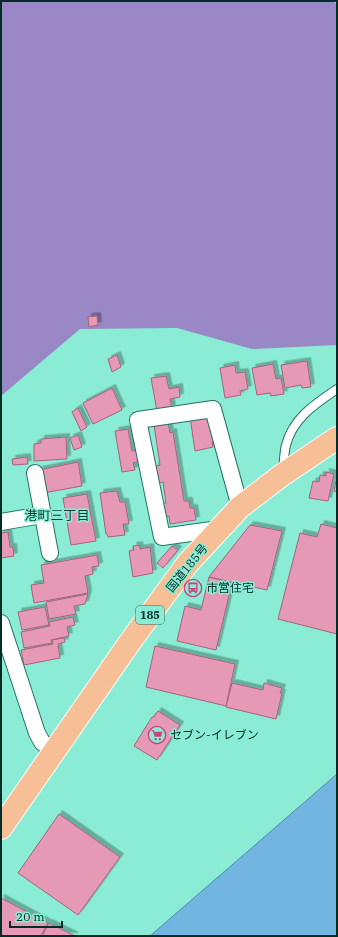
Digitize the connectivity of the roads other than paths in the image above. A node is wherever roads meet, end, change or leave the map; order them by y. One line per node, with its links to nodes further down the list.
1 (337, 389): 4 (lane)
2 (337, 438): 4 (highway, 国道185号 / 185)
3 (35, 473): 6 (street)
4 (282, 475): 5 (highway, 国道185号 / 185)
5 (240, 507): 8 (highway, 国道185号 / 185); 8 (street)
6 (42, 515): 7 (street); 9 (street)
7 (1, 522)
8 (220, 529): 11 (highway, 国道185号 / 185)
9 (50, 553)
10 (1, 623): 11 (street)
11 (53, 752): 12 (highway, 国道185号 / 185)
12 (1, 828)

